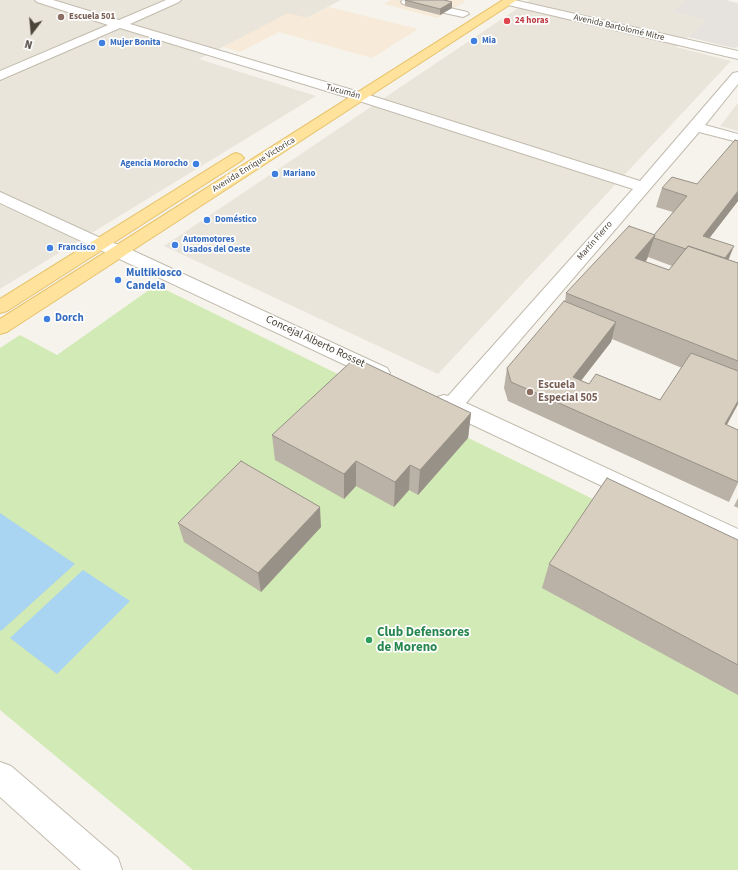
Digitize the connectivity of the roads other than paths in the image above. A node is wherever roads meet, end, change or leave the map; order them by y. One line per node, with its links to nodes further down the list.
1 (41, 0): 8 (street, Tucumán)
2 (175, 0): 8 (street)
3 (410, 0): 6 (street)
4 (506, 1): 9 (street, Avenida Bartolomé Mitre); 12 (main road, Avenida Enrique Victorica)
5 (474, 7): 6 (main road)
6 (463, 14): 7 (main road)
7 (450, 22)
8 (119, 24): 10 (street); 13 (street, Tucumán)
9 (738, 55)
10 (0, 76)
11 (738, 76): 14 (street, Martín Fierro)
12 (357, 91): 13 (street, Tucumán); 18 (street, Tucumán); 21 (main road, Avenida Enrique Victorica)
13 (341, 93): 15 (main road, Avenida Enrique Victorica)
14 (696, 127): 16 (street); 18 (street, Martín Fierro)
15 (282, 130)
16 (738, 138)
17 (249, 151): 20 (main road, Avenida Enrique Victorica)
18 (643, 187): 26 (street, Martín Fierro)
19 (0, 197): 20 (street, Concejal Alberto Rosset)
20 (99, 244): 21 (street, Concejal Alberto Rosset); 22 (main road, Avenida Enrique Victorica)
21 (119, 251): 23 (main road, Avenida Enrique Victorica); 24 (street, Concejal Alberto Rosset)
22 (0, 307)
23 (0, 328)
24 (400, 382)
25 (429, 396): 26 (street)
26 (451, 406): 27 (street)
27 (738, 540)
28 (0, 777): 29 (street)
29 (106, 870)

